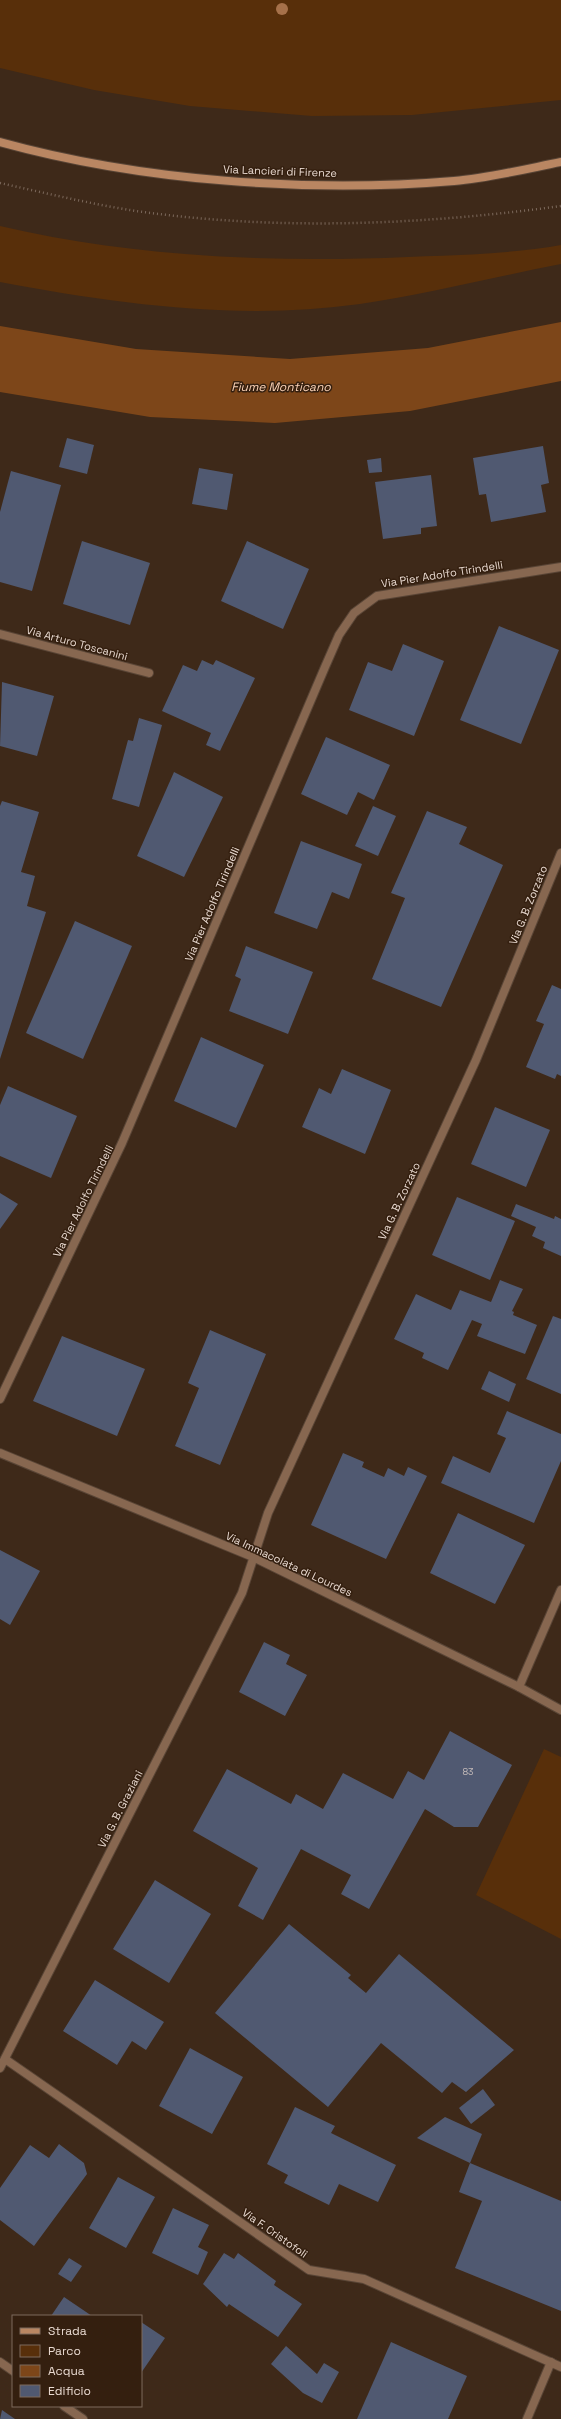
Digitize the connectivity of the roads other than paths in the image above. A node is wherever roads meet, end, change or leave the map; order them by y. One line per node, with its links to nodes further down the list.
1 (0, 142): 2 (main road, Via Lancieri di Firenze)
2 (561, 162)
3 (561, 567): 7 (street, Via Pier Adolfo Tirindelli)
4 (0, 634): 5 (street, Via Arturo Toscanini)
5 (149, 673)
6 (561, 853): 9 (street, Via G. B. Zorzato)
7 (0, 1399)
8 (0, 1453): 9 (street, Via Immacolata di Lourdes)
9 (254, 1557): 11 (street, Via Immacolata di Lourdes); 13 (street, Via G. B. Graziani)
10 (561, 1590): 11 (street)
11 (519, 1687): 12 (street, Via Immacolata di Lourdes)
12 (561, 1710)
13 (5, 2059): 14 (street, Via G. B. Graziani); 16 (street, Via F. Cristofoli)
14 (0, 2068)
15 (0, 2362): 18 (street)
16 (551, 2362): 17 (street, Via F. Cristofoli); 21 (street)
17 (561, 2367)
18 (12, 2370)
19 (65, 2407): 20 (street)
20 (82, 2419)
21 (527, 2419)

